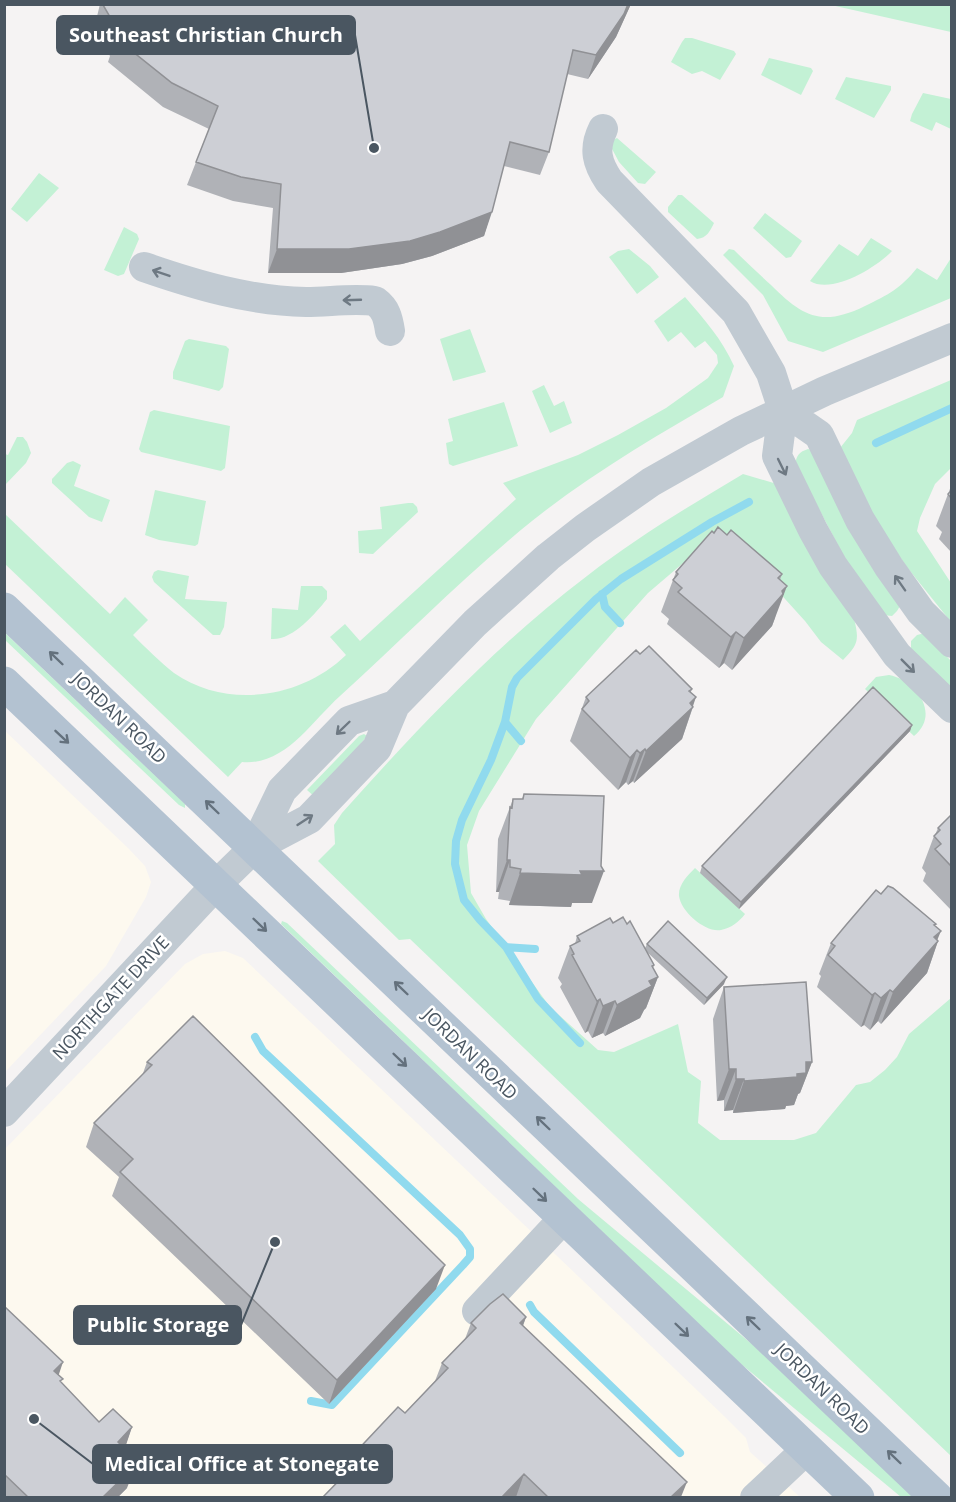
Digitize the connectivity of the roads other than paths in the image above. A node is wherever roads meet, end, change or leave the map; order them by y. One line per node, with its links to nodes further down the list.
1 (603, 129): 5 (street)
2 (144, 267): 3 (street, one-way to 2)
3 (390, 331)
4 (951, 338): 5 (street)
5 (783, 410): 7 (street, one-way to 5); 8 (street, one-way to 8); 11 (street)
6 (4, 609): 13 (main road, JORDAN ROAD, one-way to 6)
7 (921, 612): 8 (street); 9 (street)
8 (888, 643): 12 (street, one-way to 12)
9 (951, 643)
10 (4, 682): 14 (main road, one-way to 14)
11 (395, 705): 13 (street, one-way to 11); 13 (street, one-way to 13)
12 (951, 708)
13 (254, 848): 14 (street, NORTHGATE DRIVE); 21 (main road, JORDAN ROAD, one-way to 13)
14 (218, 884): 15 (street, NORTHGATE DRIVE); 16 (main road, one-way to 16)
15 (4, 1112)
16 (564, 1218): 17 (street); 18 (main road, one-way to 18)
17 (477, 1311)
18 (807, 1449): 19 (street); 20 (main road)
19 (755, 1497)
20 (858, 1497)
21 (937, 1497)

